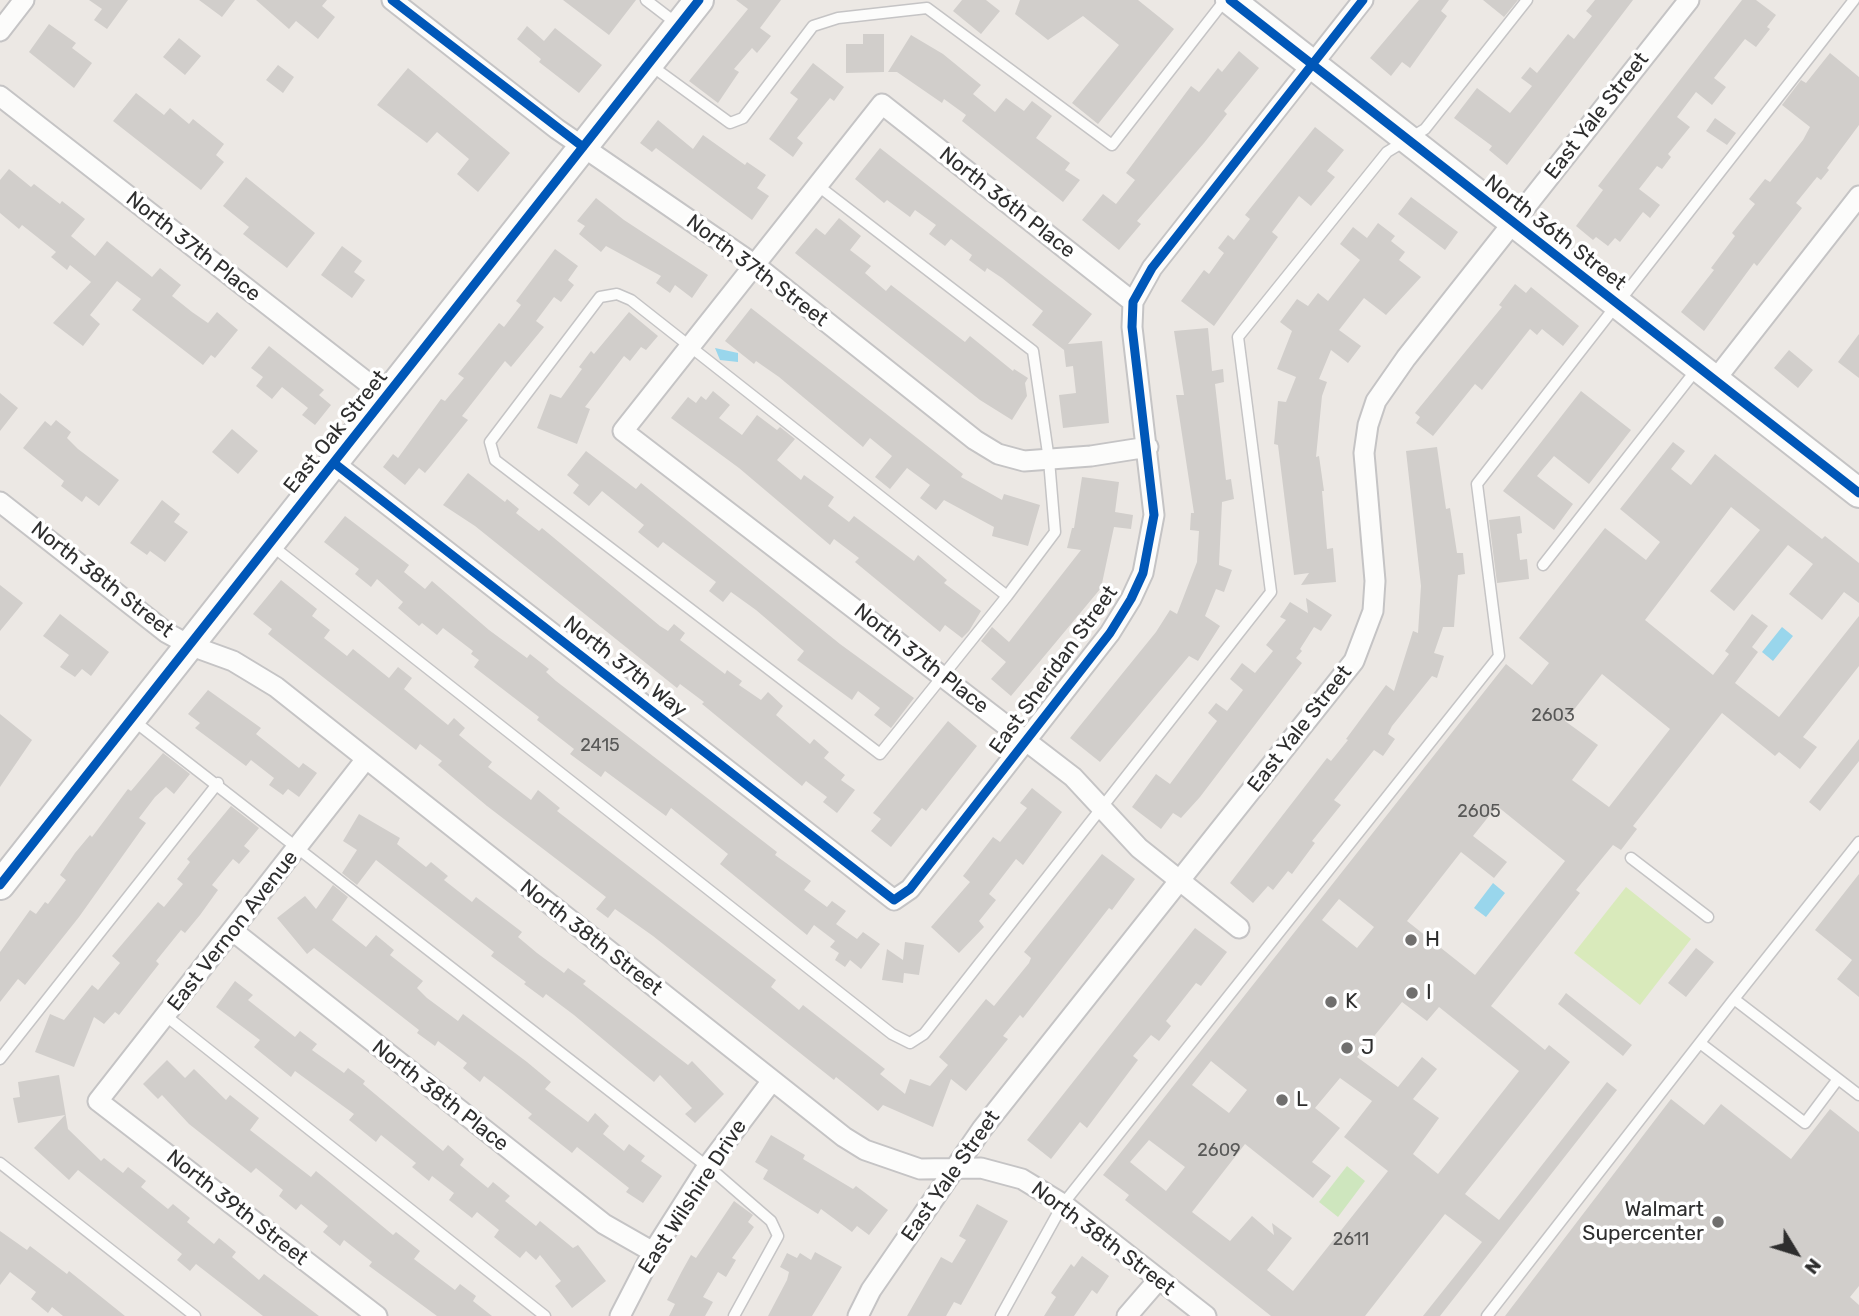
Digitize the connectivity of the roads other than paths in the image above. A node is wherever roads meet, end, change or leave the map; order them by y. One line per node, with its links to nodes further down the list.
1 (24, 0): 10 (street)
2 (392, 0): 16 (street, North 37th Street)
3 (646, 0): 11 (lane)
4 (699, 0): 11 (street, East Oak Street)
5 (1227, 0): 12 (lane); 13 (street, North 36th Street)
6 (1363, 0): 13 (street, East Sheridan Street)
7 (1527, 0): 15 (lane)
8 (1689, 0): 19 (street, East Yale Street)
9 (1854, 0): 22 (lane)
10 (3, 22)
11 (679, 26): 12 (street, East Oak Street)
12 (649, 64): 16 (street, East Oak Street)
13 (1312, 65): 15 (street, North 36th Street); 21 (street, East Sheridan Street)
14 (0, 96): 25 (street, North 37th Place)
15 (1408, 139): 19 (street, North 36th Street); 40 (lane)
16 (583, 147): 20 (street, North 37th Street); 25 (street, East Oak Street)
17 (817, 185): 20 (street); 21 (street, North 36th Place); 27 (lane)
18 (1859, 197): 24 (street)
19 (1513, 222): 22 (street, North 36th Street); 44 (street, East Yale Street)
20 (755, 265): 23 (street); 27 (street, North 37th Street)
21 (1133, 302): 26 (street, East Sheridan Street)
22 (1617, 303): 24 (street, North 36th Street); 61 (lane)
23 (690, 347): 33 (lane); 35 (street, North 37th Place); 35 (lane)
24 (1706, 373): 29 (street, North 36th Street); 32 (lane)
25 (386, 397): 28 (street, East Oak Street)
26 (1148, 447): 27 (street, North 37th Street); 37 (street, East Sheridan Street)
27 (1049, 460): 33 (lane)
28 (334, 463): 31 (street, East Oak Street); 46 (street, North 37th Way)
29 (1859, 493)
30 (0, 502): 34 (street, North 38th Street)
31 (269, 544): 34 (street, East Oak Street); 40 (lane)
32 (1543, 565)
33 (1007, 596): 35 (lane)
34 (189, 645): 36 (street, East Oak Street); 38 (street, North 38th Street)
35 (943, 675): 37 (street, North 37th Place)
36 (131, 718): 39 (lane); 45 (street, East Oak Street)
37 (1026, 740): 40 (street, North 37th Place); 46 (street, East Sheridan Street)
38 (366, 760): 42 (street, East Vernon Avenue); 55 (street, North 38th Street)
39 (218, 783): 42 (lane); 53 (lane)
40 (1103, 809): 44 (street, North 37th Place)
41 (1859, 842): 50 (lane)
42 (298, 848): 49 (street, East Vernon Avenue); 59 (lane)
43 (1632, 858): 47 (lane)
44 (1180, 881): 48 (street, North 37th Place); 60 (street, East Yale Street)
45 (0, 885)
46 (894, 900)
47 (1708, 917)
48 (1239, 928)
49 (233, 931): 51 (street, East Vernon Avenue); 62 (street, North 38th Place)
50 (1734, 999): 52 (lane); 54 (lane)
51 (166, 1016): 57 (street, East Vernon Avenue); 66 (lane)
52 (1700, 1043): 54 (lane); 73 (lane)
53 (0, 1059)
54 (1838, 1079): 56 (lane)
55 (771, 1082): 59 (street, East Wilshire Drive); 60 (street, North 38th Street)
56 (1859, 1095)
57 (98, 1101): 65 (street, North 39th Street)
58 (0, 1163): 64 (lane)
59 (707, 1167): 62 (street, East Wilshire Drive); 68 (lane)
60 (957, 1167): 61 (street, North 38th Street); 69 (street, East Yale Street)
61 (1063, 1204): 63 (street, North 38th Street); 70 (lane)
62 (653, 1252): 67 (street, East Wilshire Drive)
63 (1159, 1279): 71 (street); 72 (street, North 38th Street)
64 (195, 1316)
65 (376, 1316)
66 (545, 1316)
67 (620, 1316)
68 (734, 1316)
69 (858, 1316)
70 (1002, 1316)
71 (1127, 1316)
72 (1206, 1316)
73 (1487, 1316)

